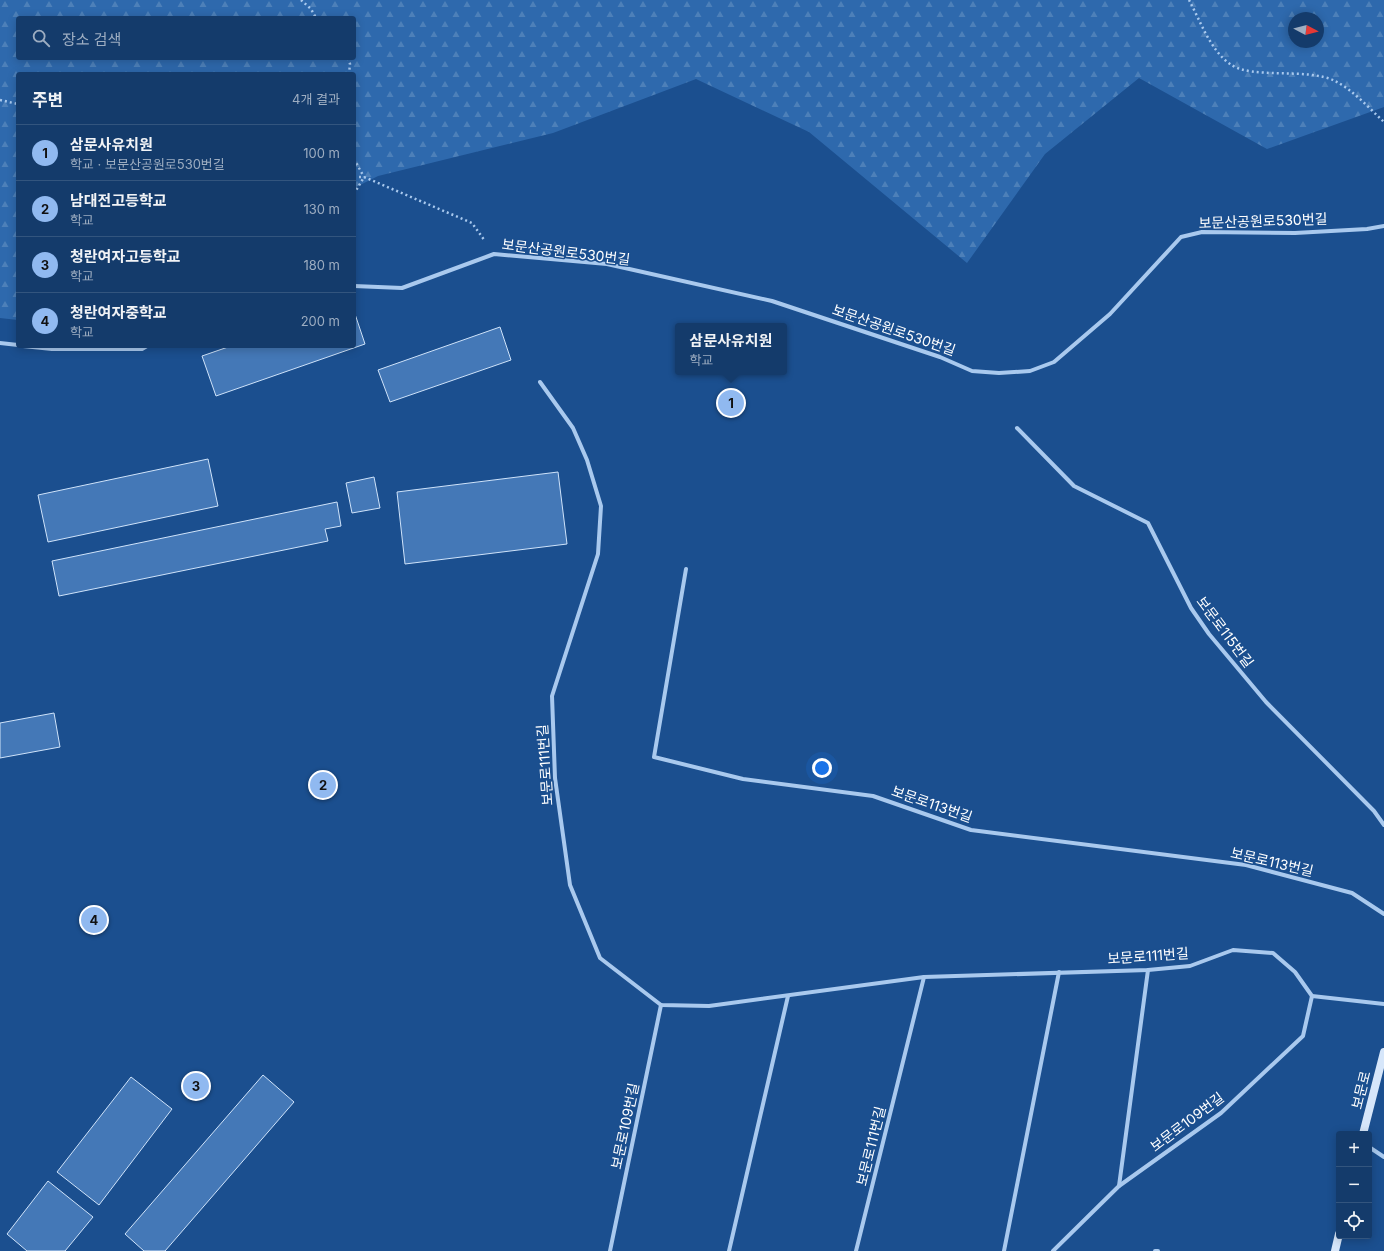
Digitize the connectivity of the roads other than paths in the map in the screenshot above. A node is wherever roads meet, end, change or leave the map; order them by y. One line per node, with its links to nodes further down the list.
1 (1384, 226): 2 (street, 보문산공원로530번길)
2 (356, 286)
3 (0, 343): 4 (street)
4 (16, 345)
5 (42, 348): 6 (street)
6 (144, 348)
7 (540, 382): 18 (street, 보문로111번길)
8 (1016, 428): 10 (street, 보문로115번길)
9 (686, 569): 11 (street, 보문로113번길)
10 (1384, 825)
11 (1384, 914)
12 (1148, 970): 13 (street, 보문로111번길); 16 (street, 보문로111번길); 23 (street)
13 (1059, 972): 14 (street, 보문로111번길); 28 (street)
14 (924, 977): 15 (street, 보문로111번길); 27 (street, 보문로111번길)
15 (788, 996): 18 (street, 보문로111번길); 26 (street)
16 (1312, 996): 17 (street); 23 (street, 보문로109번길)
17 (1384, 1004)
18 (661, 1005): 25 (street, 보문로109번길)
19 (1384, 1052): 20 (main road, 보문로)
20 (1364, 1131)
21 (1372, 1149): 22 (street)
22 (1384, 1157)
23 (1119, 1186): 29 (street, 보문로109번길)
24 (1338, 1239): 30 (main road)
25 (610, 1251)
26 (729, 1251)
27 (856, 1251)
28 (1004, 1251)
29 (1053, 1251)
30 (1335, 1251)

